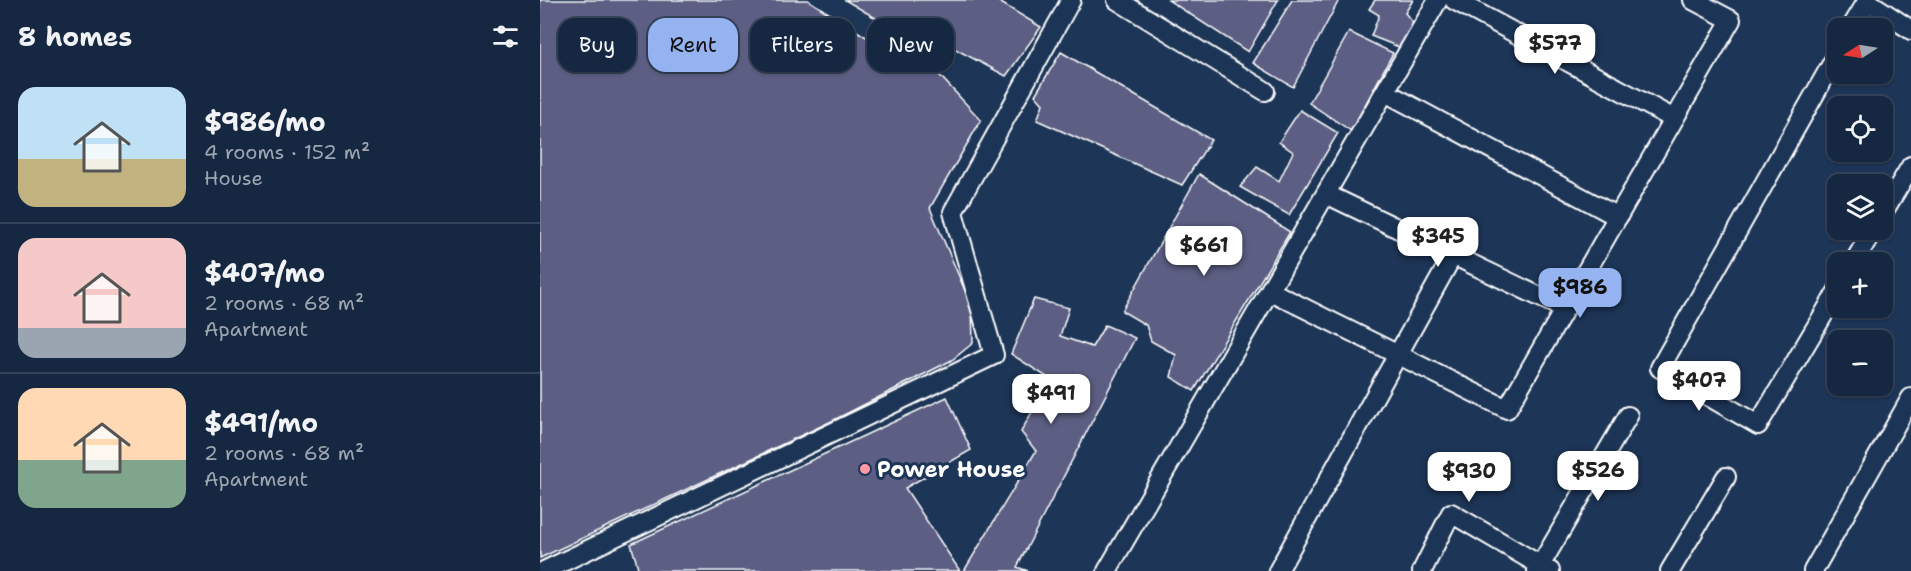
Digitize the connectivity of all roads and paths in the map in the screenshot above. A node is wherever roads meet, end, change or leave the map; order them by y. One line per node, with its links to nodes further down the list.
1 (1071, 0): 26 (street)
2 (1117, 0): 10 (street)
3 (1438, 0): 11 (street)
4 (1454, 0): 12 (street)
5 (1693, 0): 12 (street)
6 (1867, 1): 7 (street); 8 (street)
7 (1857, 18)
8 (1911, 30)
9 (1827, 72): 20 (street)
10 (1265, 91)
11 (1385, 92): 14 (street); 16 (street)
12 (1674, 119): 16 (street)
13 (1911, 166): 15 (street)
14 (1326, 194): 17 (street); 18 (street)
15 (1893, 196)
16 (1618, 217): 19 (street)
17 (1453, 255): 19 (street); 21 (street)
18 (1270, 291): 21 (street); 27 (street)
19 (1565, 309): 21 (street)
20 (1827, 309)
21 (1397, 355): 28 (street)
22 (1911, 398): 31 (street)
23 (1628, 416): 25 (street)
24 (1726, 477): 30 (street)
25 (1543, 569): 29 (street)
26 (544, 571)
27 (1107, 571)
28 (1278, 571)
29 (1422, 571)
30 (1670, 571)
31 (1813, 571)

